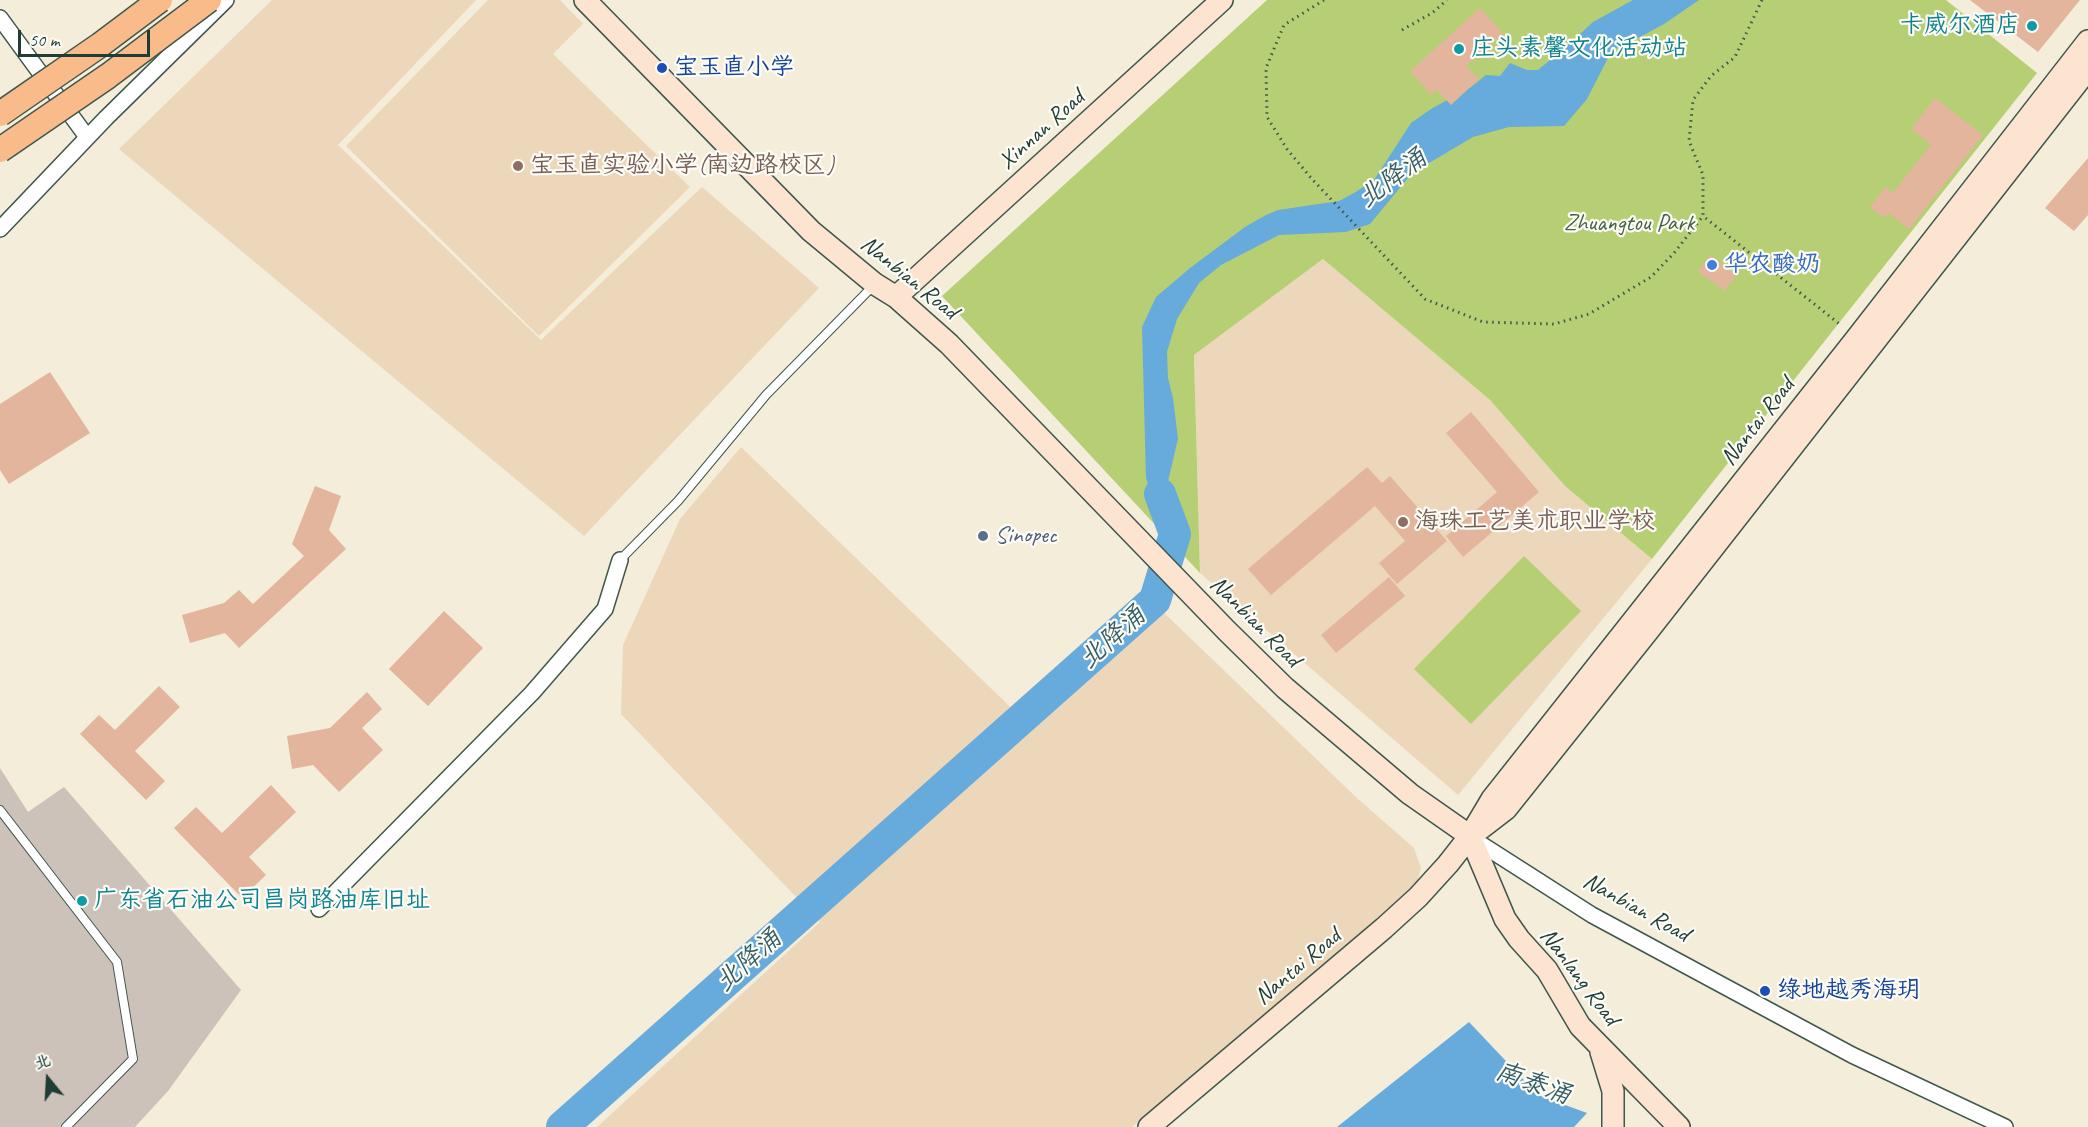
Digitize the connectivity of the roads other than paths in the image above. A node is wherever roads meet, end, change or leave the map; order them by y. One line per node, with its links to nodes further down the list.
1 (160, 0): 9 (main road, bridge)
2 (209, 0): 11 (main road, bridge)
3 (226, 0): 10 (street)
4 (585, 0): 13 (street, Nanbian Road)
5 (1222, 0): 14 (street, Xinnan Road)
6 (0, 18): 10 (street)
7 (2088, 41): 17 (street, Nantai Road)
8 (2088, 69): 17 (street, Nantai Road)
9 (0, 114)
10 (87, 137): 12 (street)
11 (0, 150)
12 (0, 229)
13 (875, 284): 14 (street, Nanbian Road); 15 (lane)
14 (896, 297): 17 (street, Nanbian Road)
15 (620, 561): 18 (street)
16 (0, 810): 20 (lane)
17 (1470, 836): 19 (street, Nanlang Road); 21 (street, Nantai Road); 24 (street, Nanbian Road)
18 (320, 909)
19 (1598, 1045): 22 (street); 23 (street, Nanlang Road)
20 (66, 1127)
21 (1149, 1127)
22 (1613, 1127)
23 (1679, 1127)
24 (2005, 1127)

